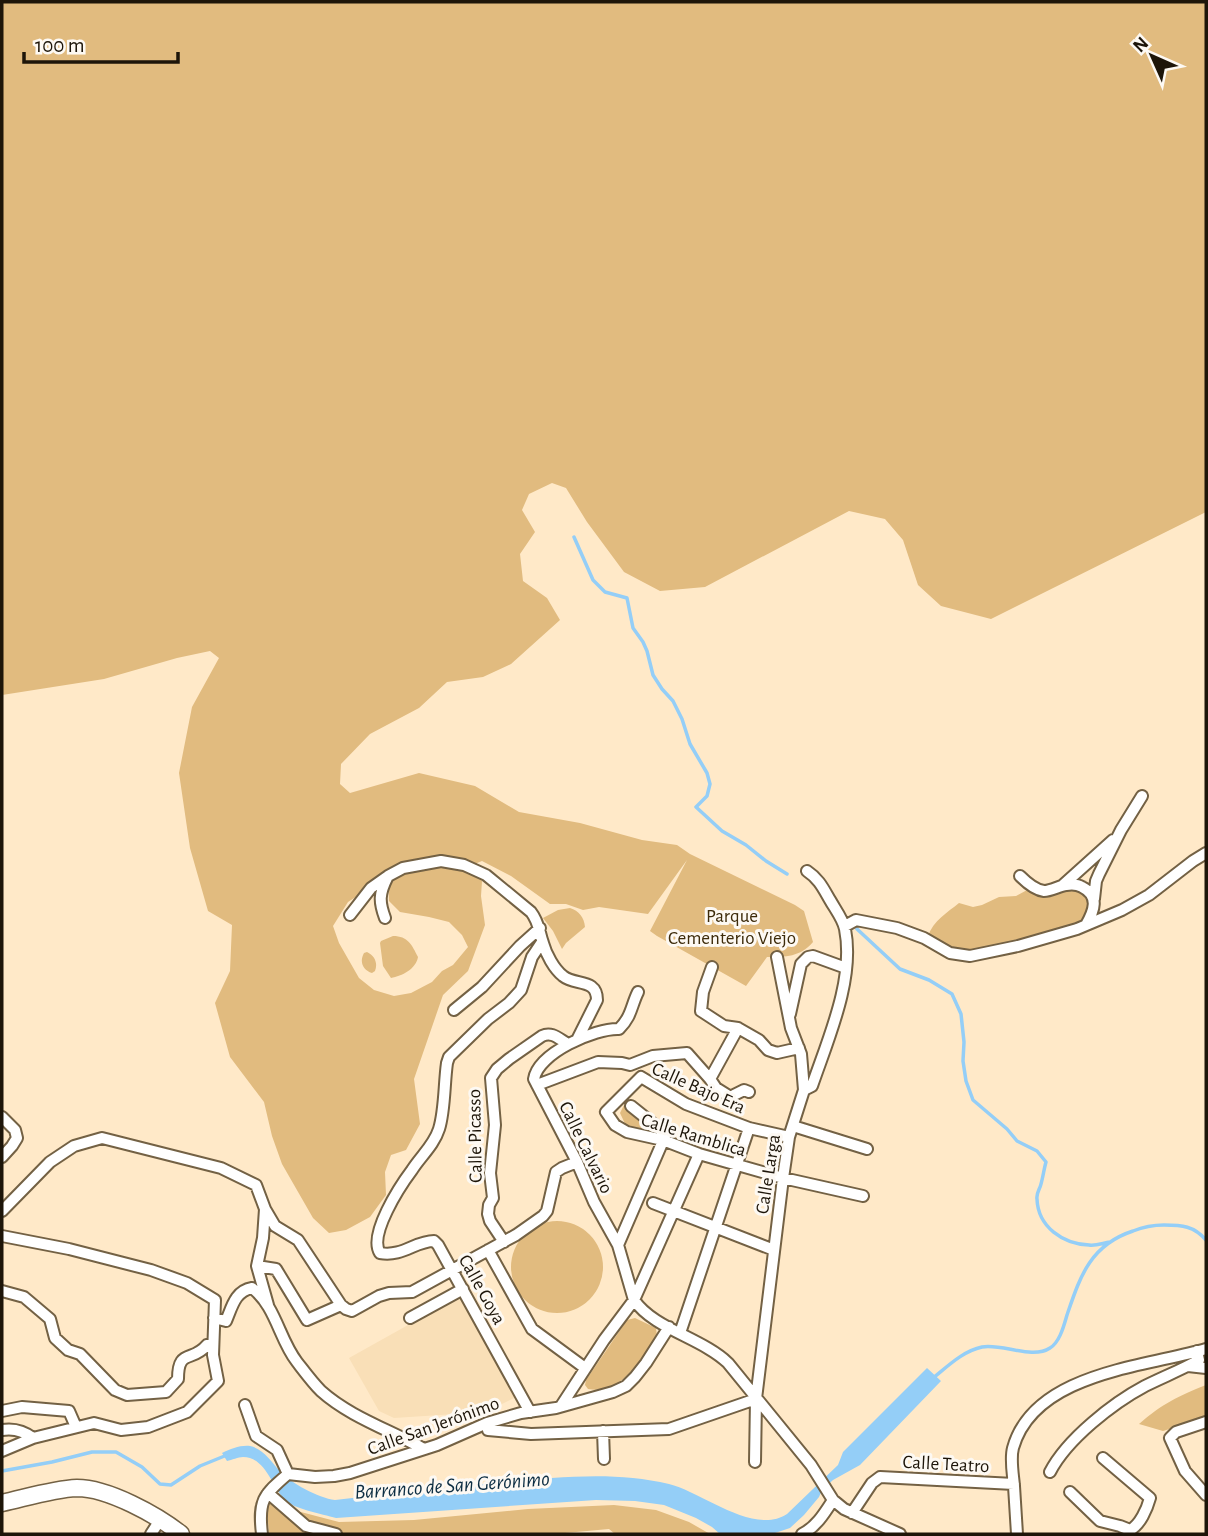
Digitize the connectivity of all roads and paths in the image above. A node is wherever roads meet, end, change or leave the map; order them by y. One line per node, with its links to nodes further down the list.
1 (1142, 796): 2 (street)
2 (1121, 830): 7 (street); 8 (street)
3 (1206, 853): 11 (street)
4 (807, 871): 12 (street)
5 (388, 876): 9 (street); 10 (street); 13 (street)
6 (1020, 876): 7 (street)
7 (1063, 885): 8 (street)
8 (1094, 899): 11 (street)
9 (350, 915)
10 (384, 918)
11 (1086, 925): 12 (street)
12 (845, 926): 17 (street)
13 (540, 928): 14 (street); 19 (street)
14 (542, 942): 22 (street); 53 (street, Calle Goya)
15 (777, 957): 20 (street, Calle Larga)
16 (712, 967): 21 (street)
17 (846, 968): 20 (street); 26 (street)
18 (638, 992): 22 (street)
19 (454, 1010)
20 (790, 1017): 23 (street, Calle Larga)
21 (738, 1028): 23 (street); 24 (street)
22 (572, 1042): 25 (street); 48 (street, Calle Picasso)
23 (799, 1048): 26 (street, Calle Larga)
24 (710, 1079): 25 (street); 27 (street)
25 (537, 1085): 38 (street, Calle Calvario)
26 (804, 1090): 31 (street, Calle Larga)
27 (749, 1092)
28 (631, 1107): 34 (street)
29 (607, 1112): 32 (street, Calle Bajo Era); 34 (street, Calle Ramblica)
30 (2, 1117): 35 (street)
31 (793, 1126): 33 (street, Calle Larga); 36 (street)
32 (749, 1128): 33 (street, Calle Bajo Era); 39 (street)
33 (789, 1138): 40 (street, Calle Larga)
34 (663, 1140): 37 (street, Calle Ramblica); 49 (street)
35 (4, 1149)
36 (867, 1149)
37 (699, 1154): 39 (street, Calle Ramblica); 45 (street)
38 (577, 1162): 48 (street); 49 (street, Calle Calvario)
39 (737, 1165): 40 (street, Calle Ramblica); 46 (street)
40 (783, 1178): 41 (street, Calle Ramblica); 51 (street, Calle Larga)
41 (863, 1196)
42 (653, 1203): 45 (street)
43 (265, 1209): 44 (street); 52 (street); 58 (street)
44 (2, 1211)
45 (673, 1211): 46 (street); 56 (street)
46 (715, 1227): 51 (street); 64 (street)
47 (2, 1236): 60 (street)
48 (504, 1242): 50 (street)
49 (618, 1245): 56 (street, Calle Calvario)
50 (488, 1250): 53 (street); 68 (street)
51 (774, 1251): 70 (street, Calle Larga)
52 (257, 1266): 57 (street); 58 (street)
53 (453, 1270): 54 (street, Calle Goya); 58 (street)
54 (463, 1289): 61 (street); 74 (street, Calle Goya)
55 (2, 1291): 65 (street)
56 (634, 1300): 59 (street); 62 (street)
57 (268, 1305): 60 (street); 81 (street)
58 (341, 1305)
59 (645, 1312): 62 (street); 63 (street)
60 (214, 1318): 65 (street)
61 (410, 1318)
62 (619, 1320): 68 (street)
63 (668, 1327): 64 (street); 72 (street, Calle San Jerónimo)
64 (680, 1333): 70 (street)
65 (213, 1344): 77 (street)
66 (1202, 1350): 67 (street); 88 (street)
67 (1188, 1366): 69 (street); 86 (street)
68 (585, 1368): 72 (street)
69 (1206, 1368)
70 (756, 1399): 79 (street); 85 (street, Calle Larga); 90 (street)
71 (245, 1405): 87 (street)
72 (561, 1406): 74 (street, Calle San Jerónimo)
73 (2, 1411): 77 (street)
74 (530, 1412): 76 (street, Calle San Jerónimo)
75 (1206, 1422): 92 (street)
76 (487, 1423): 79 (street); 81 (street, Calle San Jerónimo)
77 (76, 1427): 80 (street)
78 (2, 1430): 80 (street)
79 (603, 1431): 84 (street)
80 (33, 1438): 82 (street)
81 (424, 1449): 87 (street, Calle San Jerónimo)
82 (2, 1451)
83 (1103, 1458): 91 (street)
84 (604, 1459)
85 (755, 1462)
86 (1050, 1472)
87 (287, 1475): 89 (street)
88 (1014, 1484): 94 (street, Calle Teatro); 102 (street)
89 (271, 1489): 99 (street); 100 (street)
90 (827, 1490): 94 (street); 96 (street)
91 (1070, 1492)
92 (1206, 1495)
93 (2, 1503): 95 (main road)
94 (852, 1513): 101 (street)
95 (160, 1520): 97 (street); 98 (main road)
96 (811, 1532)
97 (151, 1534)
98 (181, 1534)
99 (262, 1534)
100 (337, 1534)
101 (900, 1534)
102 (1017, 1534)

